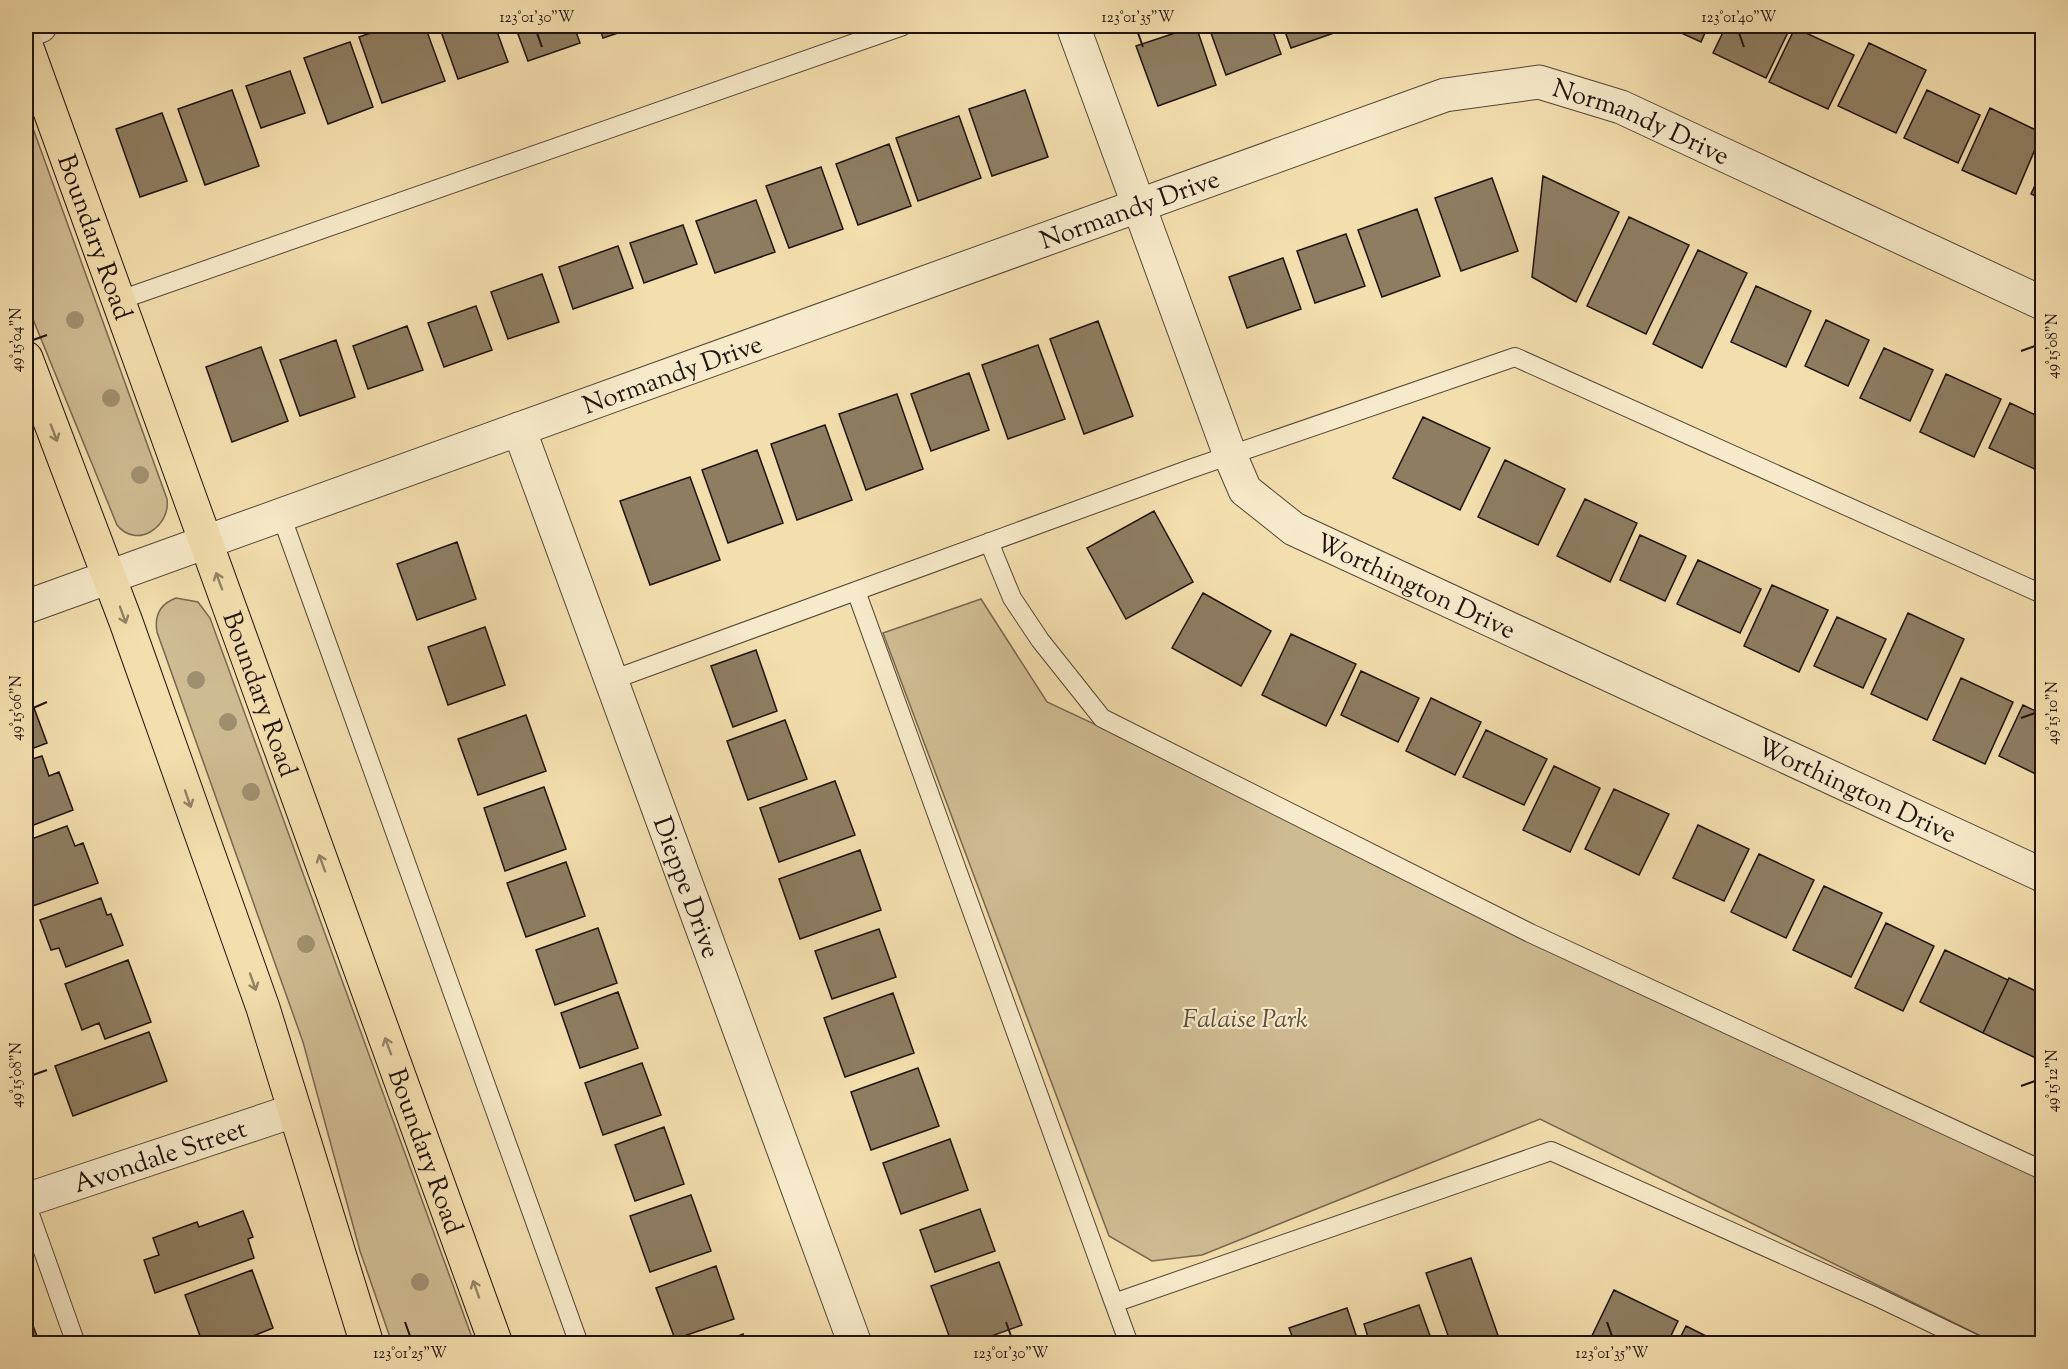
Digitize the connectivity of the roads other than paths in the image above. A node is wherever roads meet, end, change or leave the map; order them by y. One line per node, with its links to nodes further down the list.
1 (40, 26): 4 (street)
2 (903, 26): 7 (lane)
3 (1073, 26): 6 (street, Worthington Drive)
4 (26, 30)
5 (26, 45): 7 (main road, Boundary Road)
6 (1139, 205): 8 (street, Normandy Drive); 10 (street, Normandy Drive); 11 (street, Worthington Drive)
7 (120, 300): 13 (main road, Boundary Road)
8 (2043, 303)
9 (26, 358): 15 (main road, one-way to 15)
10 (519, 429): 12 (street, Normandy Drive); 19 (street, Dieppe Drive)
11 (1230, 455): 14 (lane); 17 (lane); 20 (street, Worthington Drive)
12 (281, 515): 13 (street, Normandy Drive); 28 (lane)
13 (206, 542): 15 (street, Normandy Drive); 27 (main road, Boundary Road, one-way to 13)
14 (989, 542): 16 (lane); 22 (lane)
15 (109, 577): 18 (street, Normandy Drive); 21 (main road, one-way to 21)
16 (856, 591): 19 (lane); 24 (lane)
17 (2043, 594)
18 (26, 607)
19 (612, 680): 29 (street, Dieppe Drive)
20 (2043, 875)
21 (293, 1111): 23 (street, Avondale Street); 26 (main road)
22 (2043, 1170)
23 (26, 1202): 25 (lane)
24 (1113, 1303): 30 (lane); 31 (lane)
25 (76, 1344)
26 (367, 1344)
27 (496, 1344)
28 (579, 1344)
29 (855, 1344)
30 (1129, 1344)
31 (1975, 1344)

